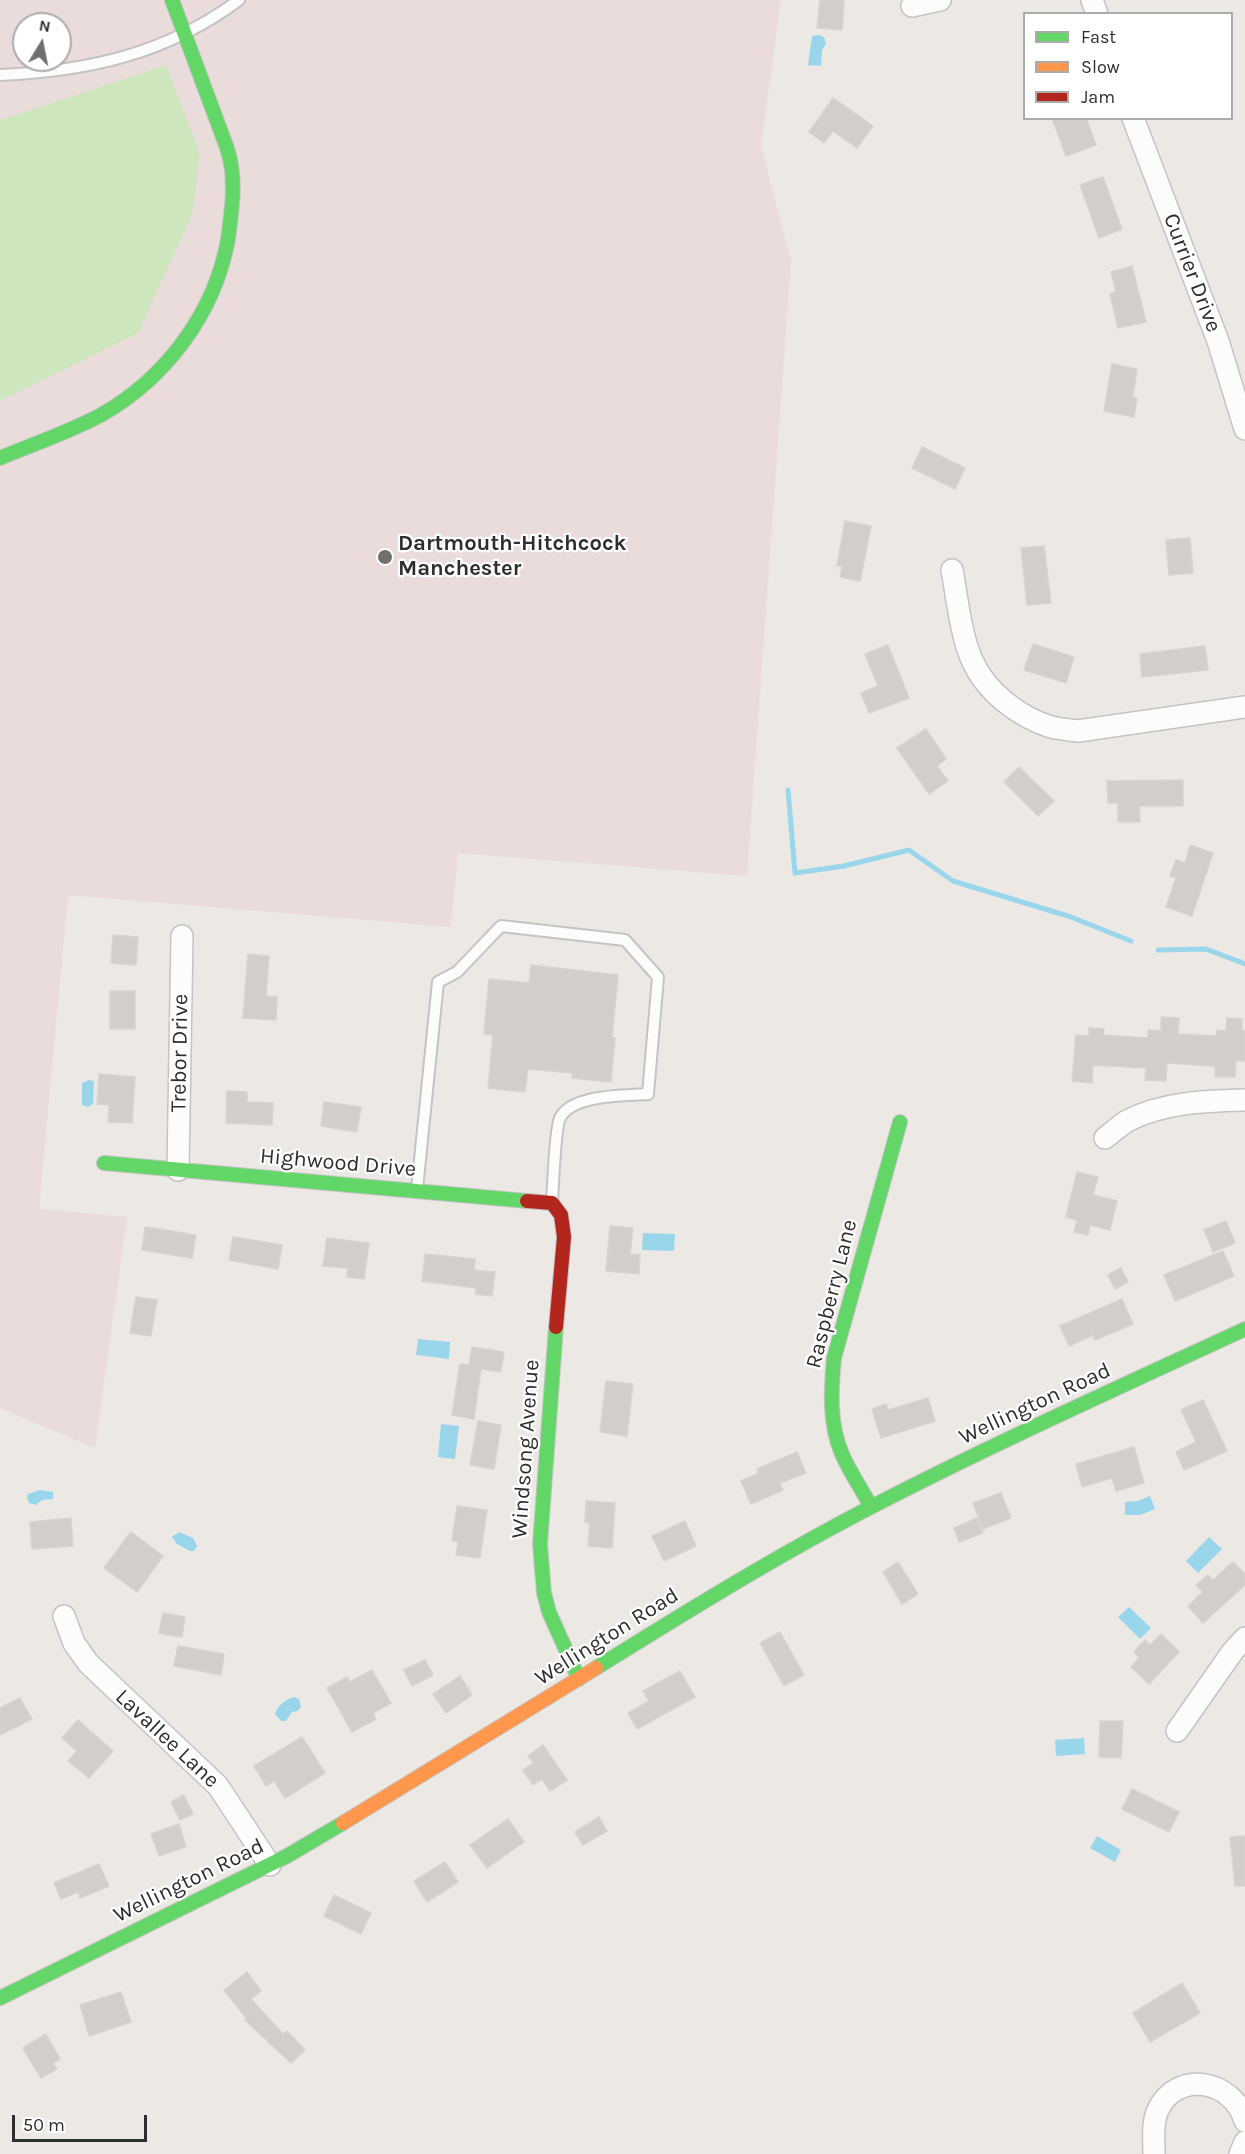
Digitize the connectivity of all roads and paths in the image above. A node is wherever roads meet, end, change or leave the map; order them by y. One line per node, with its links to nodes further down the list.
1 (172, 0): 5 (street)
2 (239, 0): 5 (lane)
3 (940, 0): 4 (street)
4 (912, 6)
5 (186, 32): 6 (lane); 9 (street)
6 (0, 75)
7 (1134, 120): 8 (street, Currier Drive)
8 (1245, 429)
9 (0, 458)
10 (952, 570): 11 (street)
11 (1245, 707)
12 (182, 936): 17 (street, Trebor Drive)
13 (1245, 1100): 15 (street)
14 (900, 1122): 21 (street, Raspberry Lane)
15 (1104, 1138)
16 (104, 1163): 17 (street, Highwood Drive)
17 (178, 1170): 18 (street, Highwood Drive)
18 (417, 1191): 19 (street, Highwood Drive); 19 (lane)
19 (552, 1203): 24 (street, Windsong Avenue)
20 (1245, 1329): 21 (street, Wellington Road)
21 (871, 1507): 24 (street, Wellington Road)
22 (64, 1616): 26 (street, Lavallee Lane)
23 (1245, 1638): 25 (street)
24 (579, 1678): 26 (street, Wellington Road)
25 (1177, 1731)
26 (270, 1865): 27 (street, Wellington Road)
27 (0, 1998)
28 (1245, 2121): 30 (street)
29 (1245, 2142): 31 (street)
30 (1154, 2154)
31 (1240, 2154)

